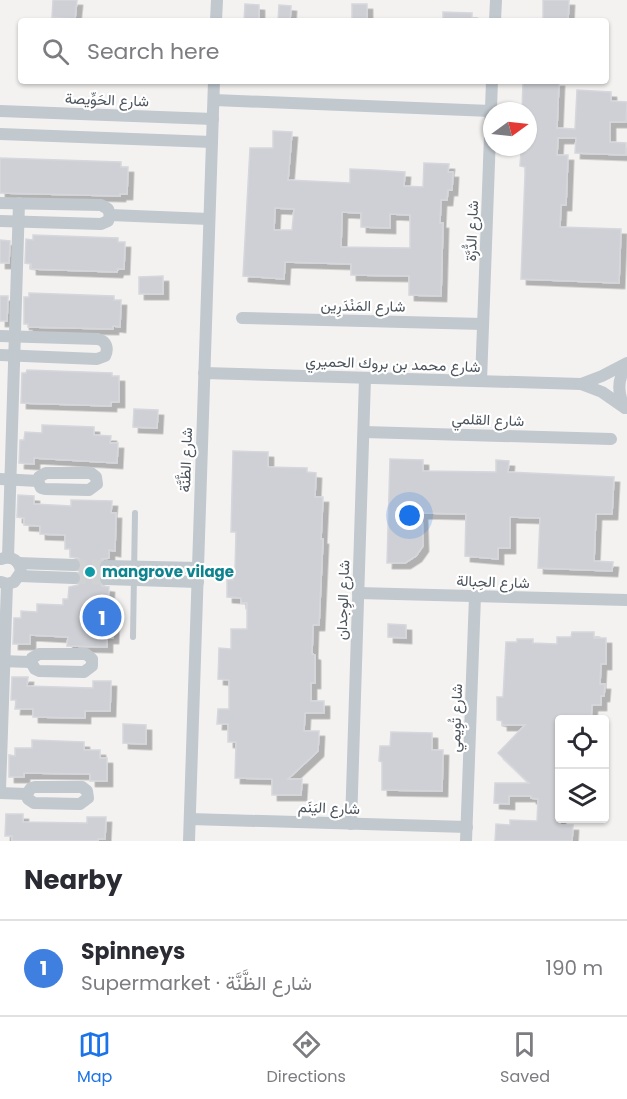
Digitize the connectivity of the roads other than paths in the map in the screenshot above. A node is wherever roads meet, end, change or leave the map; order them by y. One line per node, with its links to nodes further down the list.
1 (217, 0): 3 (street)
2 (496, 0): 4 (street)
3 (216, 18)
4 (495, 18)
5 (214, 84): 7 (street, شارع الظَّنَّة)
6 (492, 84): 8 (street, شارع الدُّرَّة)
7 (214, 100): 10 (street); 11 (street, شارع الظَّنَّة)
8 (491, 102)
9 (0, 111): 11 (street, شارع الحَوِّيصة)
10 (483, 111)
11 (213, 118): 13 (street, شارع الظَّنَّة)
12 (0, 134): 13 (street)
13 (212, 142): 18 (street, شارع الظَّنَّة)
14 (489, 156): 22 (street, شارع الدُّرَّة)
15 (0, 203): 16 (street)
16 (19, 203): 17 (street); 20 (street)
17 (110, 215): 18 (street); 20 (street)
18 (209, 219): 28 (street, شارع الظَّنَّة)
19 (0, 221): 20 (street)
20 (19, 222): 24 (street)
21 (242, 318): 22 (street, شارع المَنْدَرِين)
22 (483, 324): 30 (street, شارع الدُّرَّة)
23 (0, 336): 24 (street)
24 (15, 336): 26 (street); 26 (street)
25 (0, 355): 26 (street)
26 (14, 356): 35 (street)
27 (627, 364): 31 (street, شارع محمد بن بروك الحميري); 32 (street)
28 (204, 373): 29 (street, شارع محمد بن بروك الحميري); 42 (street, شارع الظَّنَّة)
29 (365, 378): 30 (street, شارع محمد بن بروك الحميري); 33 (street, شارع الوِجدان)
30 (481, 381): 31 (street, شارع محمد بن بروك الحميري)
31 (581, 384): 32 (street, شارع محمد بن بروك الحميري)
32 (626, 409)
33 (364, 432): 34 (street, شارع القلمي); 49 (street, شارع الوِجدان)
34 (611, 439)
35 (5, 479): 36 (street); 38 (street)
36 (38, 481)
37 (135, 513): 41 (lane)
38 (9, 560): 39 (street); 43 (street)
39 (74, 565)
40 (106, 566): 41 (street)
41 (134, 566): 42 (street); 46 (lane)
42 (198, 568): 48 (street, شارع الظَّنَّة)
43 (19, 576): 44 (street); 47 (street)
44 (74, 578)
45 (106, 579): 46 (street)
46 (134, 580): 48 (street); 52 (lane)
47 (3, 582): 53 (street)
48 (198, 582): 57 (street, شارع الظَّنَّة)
49 (358, 593): 50 (street, شارع الحِبالة); 58 (street, شارع الوِجدان)
50 (475, 596): 51 (street, شارع الحِبالة); 59 (street, شارع تُوِيمي)
51 (627, 600)
52 (133, 637)
53 (2, 661): 54 (street); 55 (street)
54 (31, 662)
55 (0, 792): 56 (street)
56 (27, 794)
57 (190, 819): 58 (street, شارع اليَنَم); 60 (street, شارع الظَّنَّة)
58 (351, 824): 59 (street, شارع اليَنَم)
59 (467, 827): 61 (street, شارع تُوِيمي)
60 (189, 841)
61 (466, 841)

